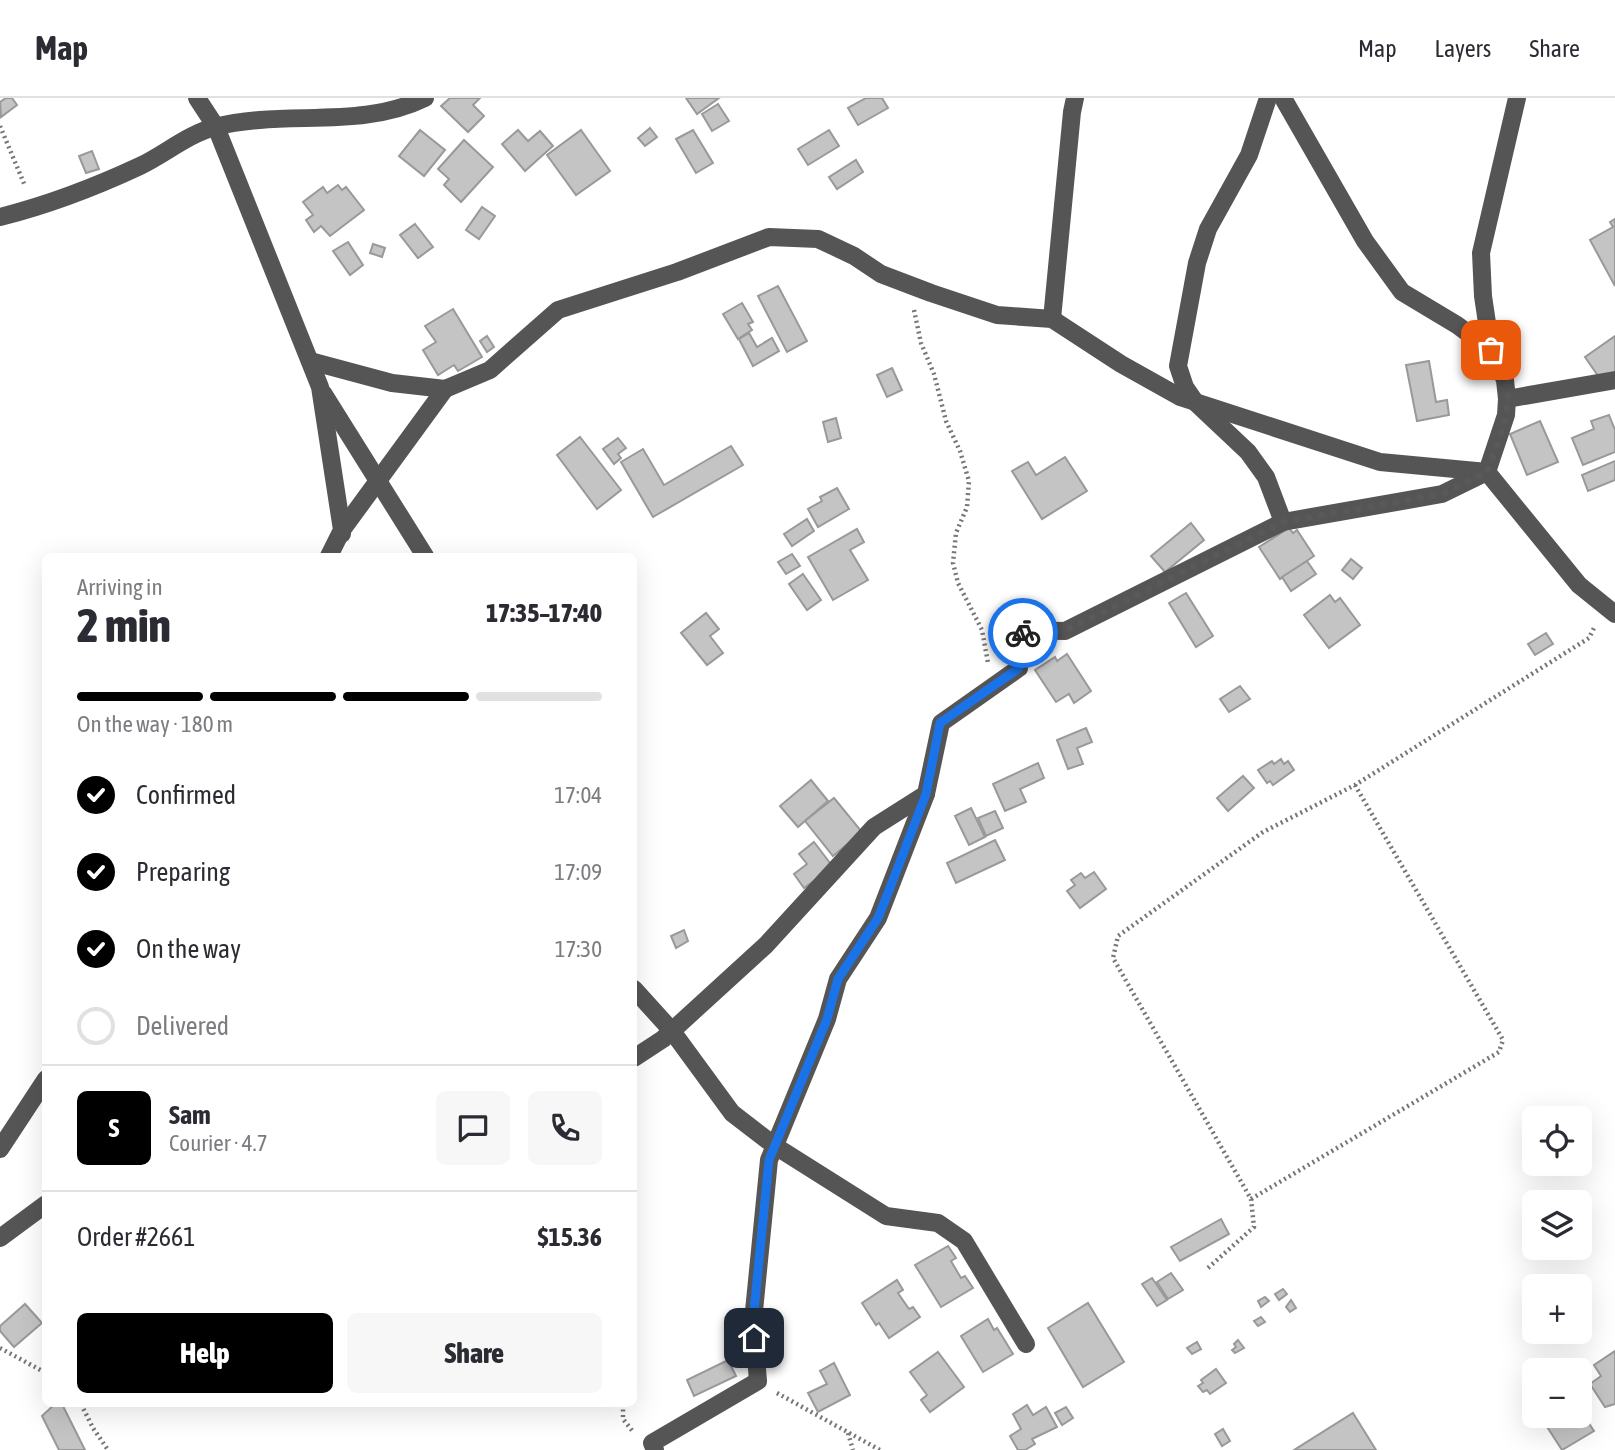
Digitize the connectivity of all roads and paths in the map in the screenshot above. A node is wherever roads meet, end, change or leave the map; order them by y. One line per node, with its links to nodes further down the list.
1 (197, 98): 8 (street)
2 (425, 98): 8 (street)
3 (1075, 98): 12 (street)
4 (1268, 98): 19 (street)
5 (1283, 98): 13 (street)
6 (1517, 98): 13 (street)
7 (0, 126): 9 (path)
8 (216, 127): 9 (street); 14 (street)
9 (34, 208): 10 (street)
10 (0, 217)
11 (908, 285): 12 (street); 17 (street); 28 (path)
12 (1052, 319): 19 (street)
13 (1491, 350): 18 (street)
14 (310, 361): 16 (street); 17 (street)
15 (1615, 380): 18 (street)
16 (320, 387): 21 (street); 23 (street)
17 (445, 389): 21 (street)
18 (1507, 399): 20 (street)
19 (1196, 403): 20 (street); 22 (street)
20 (1487, 472): 22 (street); 27 (street)
21 (379, 480): 23 (street); 26 (street)
22 (1283, 522): 28 (street)
23 (342, 530): 24 (street); 25 (street)
24 (330, 553)
25 (338, 553)
26 (423, 553)
27 (1610, 610): 29 (path)
28 (995, 684): 30 (street)
29 (1355, 785): 37 (path); 37 (path)
30 (926, 794): 32 (street); 35 (street)
31 (637, 992): 32 (street)
32 (672, 1031): 33 (street); 35 (street)
33 (637, 1056)
34 (42, 1085): 36 (street)
35 (775, 1146): 41 (street); 44 (street)
36 (0, 1149)
37 (1251, 1199): 40 (path)
38 (42, 1207): 39 (street)
39 (0, 1238)
40 (1208, 1268)
41 (1026, 1344)
42 (0, 1348): 43 (path)
43 (42, 1371)
44 (758, 1381): 46 (path); 48 (street)
45 (82, 1407): 47 (path)
46 (848, 1433): 49 (path); 50 (path)
47 (108, 1450)
48 (656, 1450)
49 (853, 1450)
50 (880, 1450)

